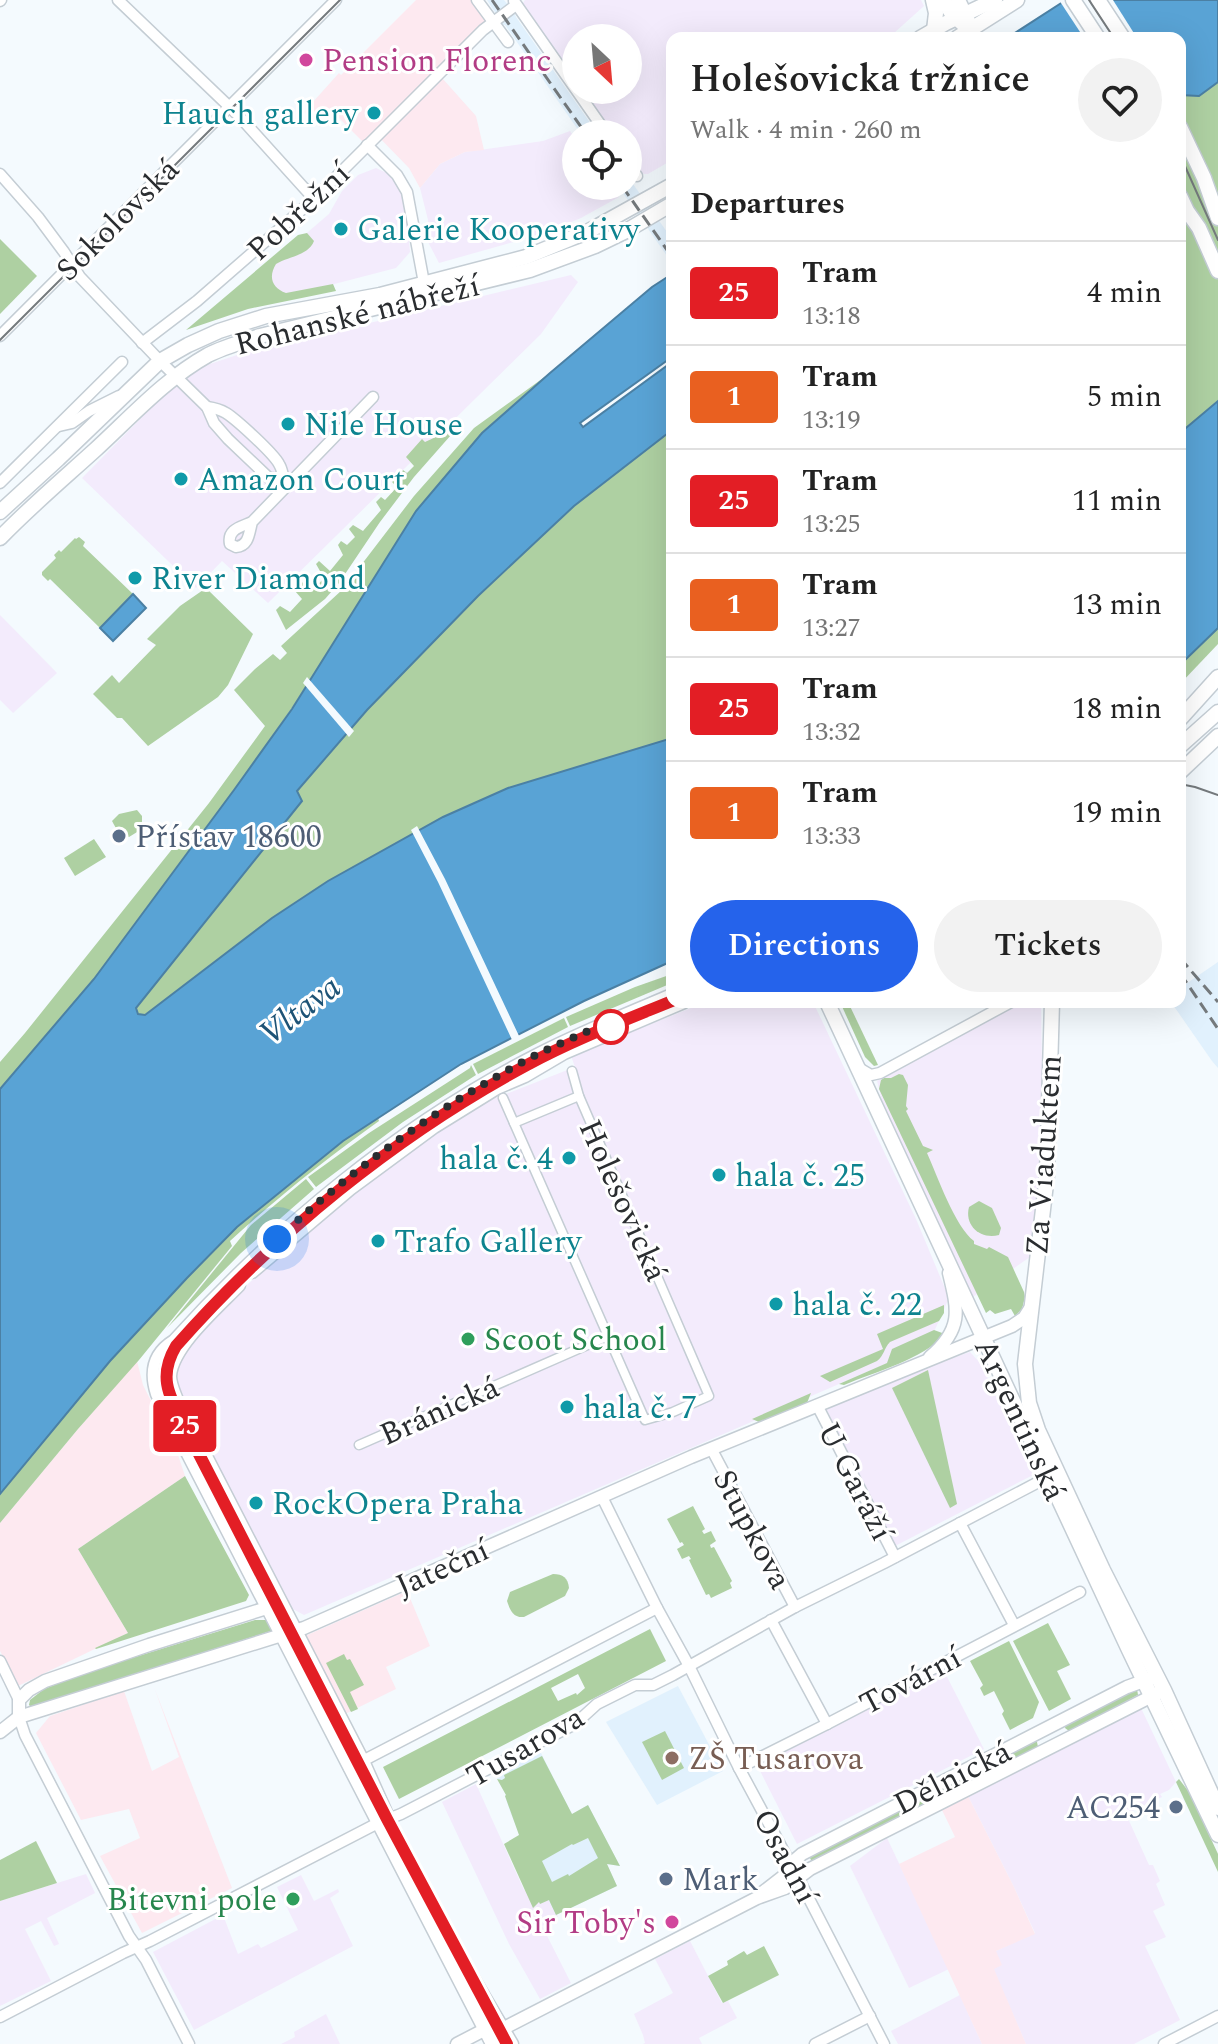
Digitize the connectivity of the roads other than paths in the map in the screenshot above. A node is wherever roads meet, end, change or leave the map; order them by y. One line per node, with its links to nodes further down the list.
1 (118, 0): 21 (street)
2 (336, 0): 21 (street, Sokolovská)
3 (477, 0): 13 (street)
4 (933, 0): 14 (main road)
5 (943, 0): 12 (main road)
6 (958, 0): 12 (main road)
7 (995, 0): 12 (main road)
8 (1017, 0): 17 (main road)
9 (1073, 0): 18 (main road)
10 (1098, 0): 19 (main road)
11 (513, 2): 13 (street, Pobřežní); 22 (street)
12 (961, 16): 14 (main road); 16 (main road)
13 (490, 19): 20 (street); 24 (street, Pobřežní)
14 (934, 30): 15 (main road)
15 (930, 32)
16 (964, 32)
17 (967, 32)
18 (1094, 32)
19 (1119, 32)
20 (508, 42)
21 (229, 107): 27 (street); 31 (street, Sokolovská)
22 (597, 120)
23 (1186, 140): 30 (main road)
24 (367, 145): 27 (street, Pobřežní); 33 (street)
25 (0, 174): 31 (street)
26 (666, 188): 33 (main road, Rohanské nábřeží)
27 (314, 199): 35 (street, Pobřežní)
28 (666, 208): 38 (main road, Rohanské nábřeží)
29 (1186, 209): 32 (main road)
30 (1217, 216)
31 (71, 265): 34 (street, Sokolovská); 35 (street)
32 (1218, 271)
33 (424, 283): 36 (main road, Rohanské nábřeží)
34 (0, 336)
35 (142, 343): 36 (street)
36 (160, 361): 38 (street); 39 (main road, Rohanské nábřeží)
37 (122, 362): 42 (street)
38 (176, 377): 41 (street); 47 (main road, Rohanské nábřeží)
39 (128, 391): 42 (street); 45 (main road, Rohanské nábřeží)
40 (373, 397): 43 (street)
41 (207, 407): 43 (street); 43 (street)
42 (57, 426): 44 (street)
43 (285, 481): 46 (street)
44 (0, 483)
45 (0, 512)
46 (252, 522)
47 (0, 538)
48 (1218, 677): 49 (main road)
49 (1186, 712)
50 (1218, 712): 52 (main road)
51 (1218, 736): 53 (main road)
52 (1186, 741)
53 (1186, 766)
54 (666, 998): 79 (street)
55 (670, 1008): 77 (street)
56 (830, 1008): 59 (main road, Argentinská)
57 (1000, 1008): 59 (street)
58 (1052, 1008): 65 (main road, Za Viaduktem)
59 (859, 1068): 64 (main road, Argentinská)
60 (572, 1071): 61 (street, Holešovická)
61 (579, 1096): 63 (street); 66 (street, Holešovická)
62 (503, 1098): 63 (street)
63 (514, 1123): 66 (street)
64 (943, 1250): 67 (main road, Argentinská); 68 (street, Jateční)
65 (1031, 1307): 67 (street, Jateční); 88 (main road, Argentinská)
66 (608, 1336): 70 (street, Bránická)
67 (984, 1338): 68 (street, Jateční); 72 (main road, Argentinská)
68 (921, 1363): 69 (street, Jateční)
69 (817, 1405): 71 (street, Jateční); 75 (street, U Garáží)
70 (359, 1445)
71 (712, 1450): 73 (street, Jateční); 78 (street, Stupkova)
72 (1048, 1477): 74 (street, Tusarova); 87 (main road, Argentinská)
73 (602, 1497): 80 (street, Osadní); 83 (street, Jateční)
74 (960, 1523): 75 (street, Tusarova); 82 (street)
75 (895, 1557): 78 (street, Tusarova)
76 (1080, 1592): 82 (street, Tovární)
77 (282, 1603): 79 (street); 83 (street)
78 (795, 1607): 81 (street, Tusarova)
79 (267, 1608): 84 (street); 89 (street)
80 (657, 1608): 86 (street, Osadní); 95 (street, Tusarova)
81 (771, 1620): 86 (street, Tusarova); 91 (street)
82 (1014, 1625): 91 (street, Tovární)
83 (296, 1630): 84 (street, Jateční); 95 (street)
84 (280, 1634): 90 (street, Jateční); 96 (street)
85 (0, 1661): 89 (street)
86 (689, 1666): 97 (street, Osadní); 99 (street, Tusarova)
87 (1144, 1680): 88 (main road, Argentinská); 92 (street, Dělnická)
88 (1159, 1689): 94 (street, Dělnická); 98 (main road, Argentinská); 100 (main road, Argentinská)
89 (19, 1700): 90 (street)
90 (19, 1717): 93 (street, Jateční); 104 (street)
91 (827, 1724): 97 (street, Tovární)
92 (1053, 1725): 94 (street); 101 (street, Dělnická)
93 (0, 1732)
94 (1061, 1741): 102 (street, Dělnická)
95 (363, 1761): 96 (street, Tusarova); 99 (street)
96 (349, 1768): 99 (street)
97 (739, 1768): 101 (street, Osadní)
98 (1218, 1808)
99 (384, 1821): 104 (street, Tusarova); 108 (street); 109 (street)
100 (1218, 1835)
101 (791, 1866): 102 (street, Osadní); 103 (street, Dělnická)
102 (798, 1879): 103 (street, Dělnická); 105 (street, Osadní)
103 (757, 1898): 108 (street, Dělnická)
104 (137, 1947): 107 (street, Tusarova); 110 (street)
105 (870, 2016): 114 (street); 115 (street, Osadní)
106 (1218, 2016): 116 (street)
107 (0, 2017)
108 (504, 2028): 109 (street, Dělnická); 112 (street, Dělnická); 113 (street)
109 (484, 2030): 111 (street, Dělnická); 112 (street)
110 (189, 2044)
111 (457, 2044)
112 (491, 2044)
113 (512, 2044)
114 (815, 2044)
115 (884, 2044)
116 (1164, 2044)

